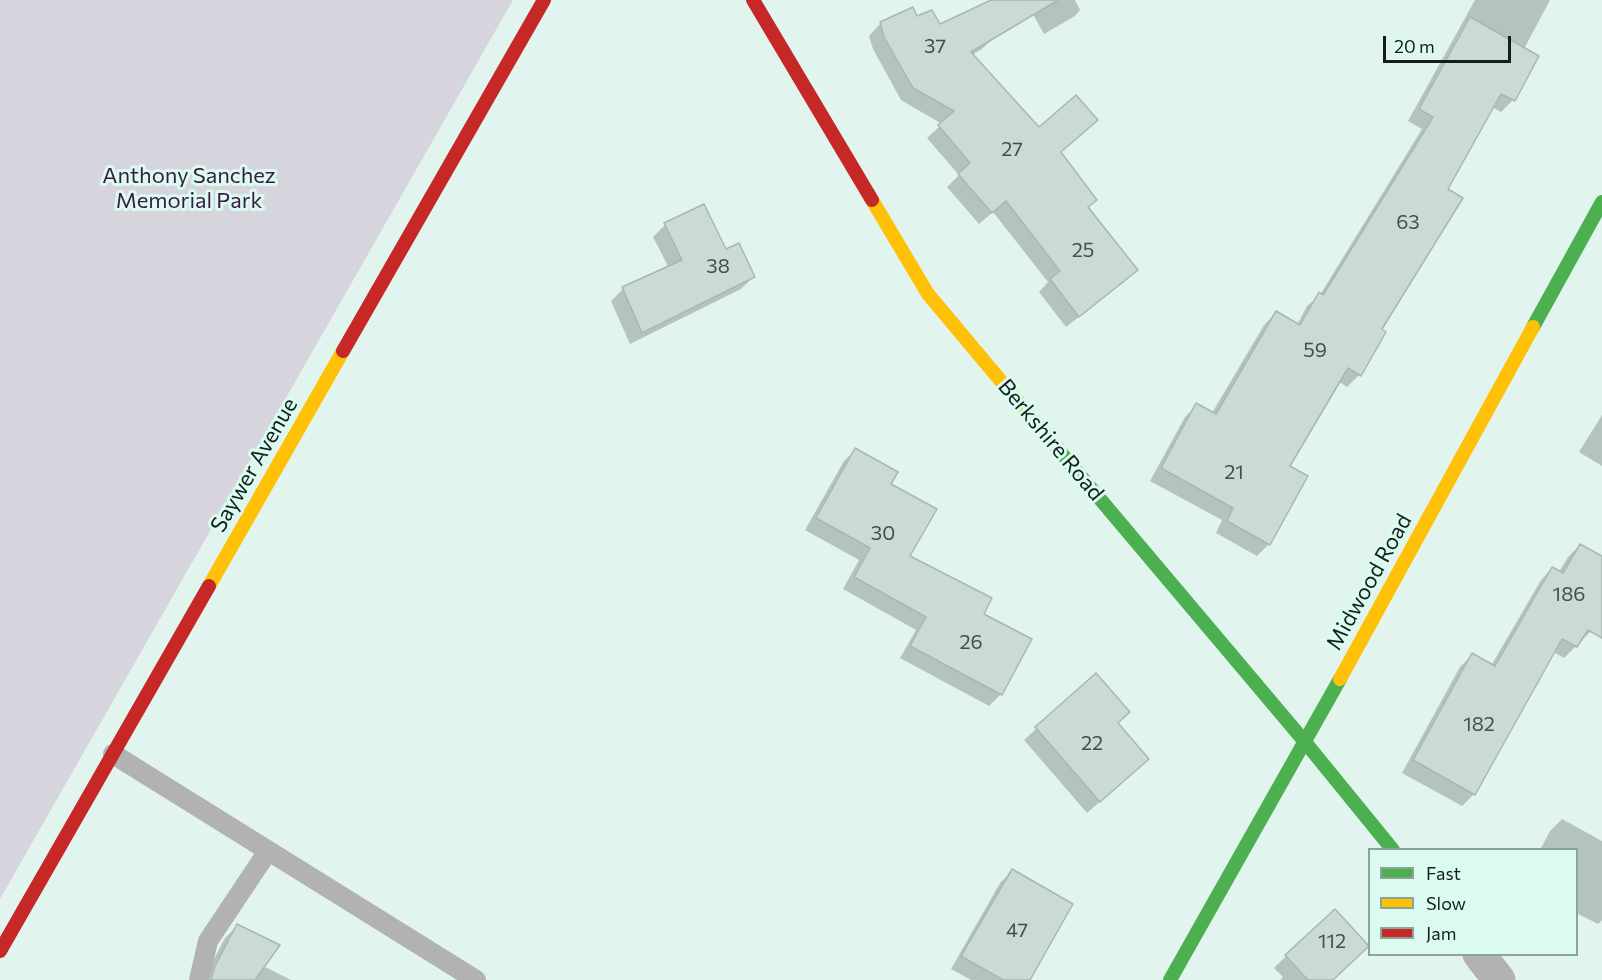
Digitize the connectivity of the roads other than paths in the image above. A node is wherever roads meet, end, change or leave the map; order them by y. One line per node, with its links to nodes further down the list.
1 (544, 0): 5 (street, Saywer Avenue)
2 (753, 0): 4 (street, Berkshire Road)
3 (1599, 215): 4 (street, Midwood Road)
4 (1305, 742): 6 (street, Berkshire Road); 12 (street, Midwood Road)
5 (113, 754): 7 (lane); 8 (street, Saywer Avenue)
6 (1392, 848)
7 (267, 851): 10 (lane); 11 (lane)
8 (0, 951)
9 (1481, 956): 13 (street)
10 (199, 980)
11 (476, 980)
12 (1170, 980)
13 (1499, 980)

